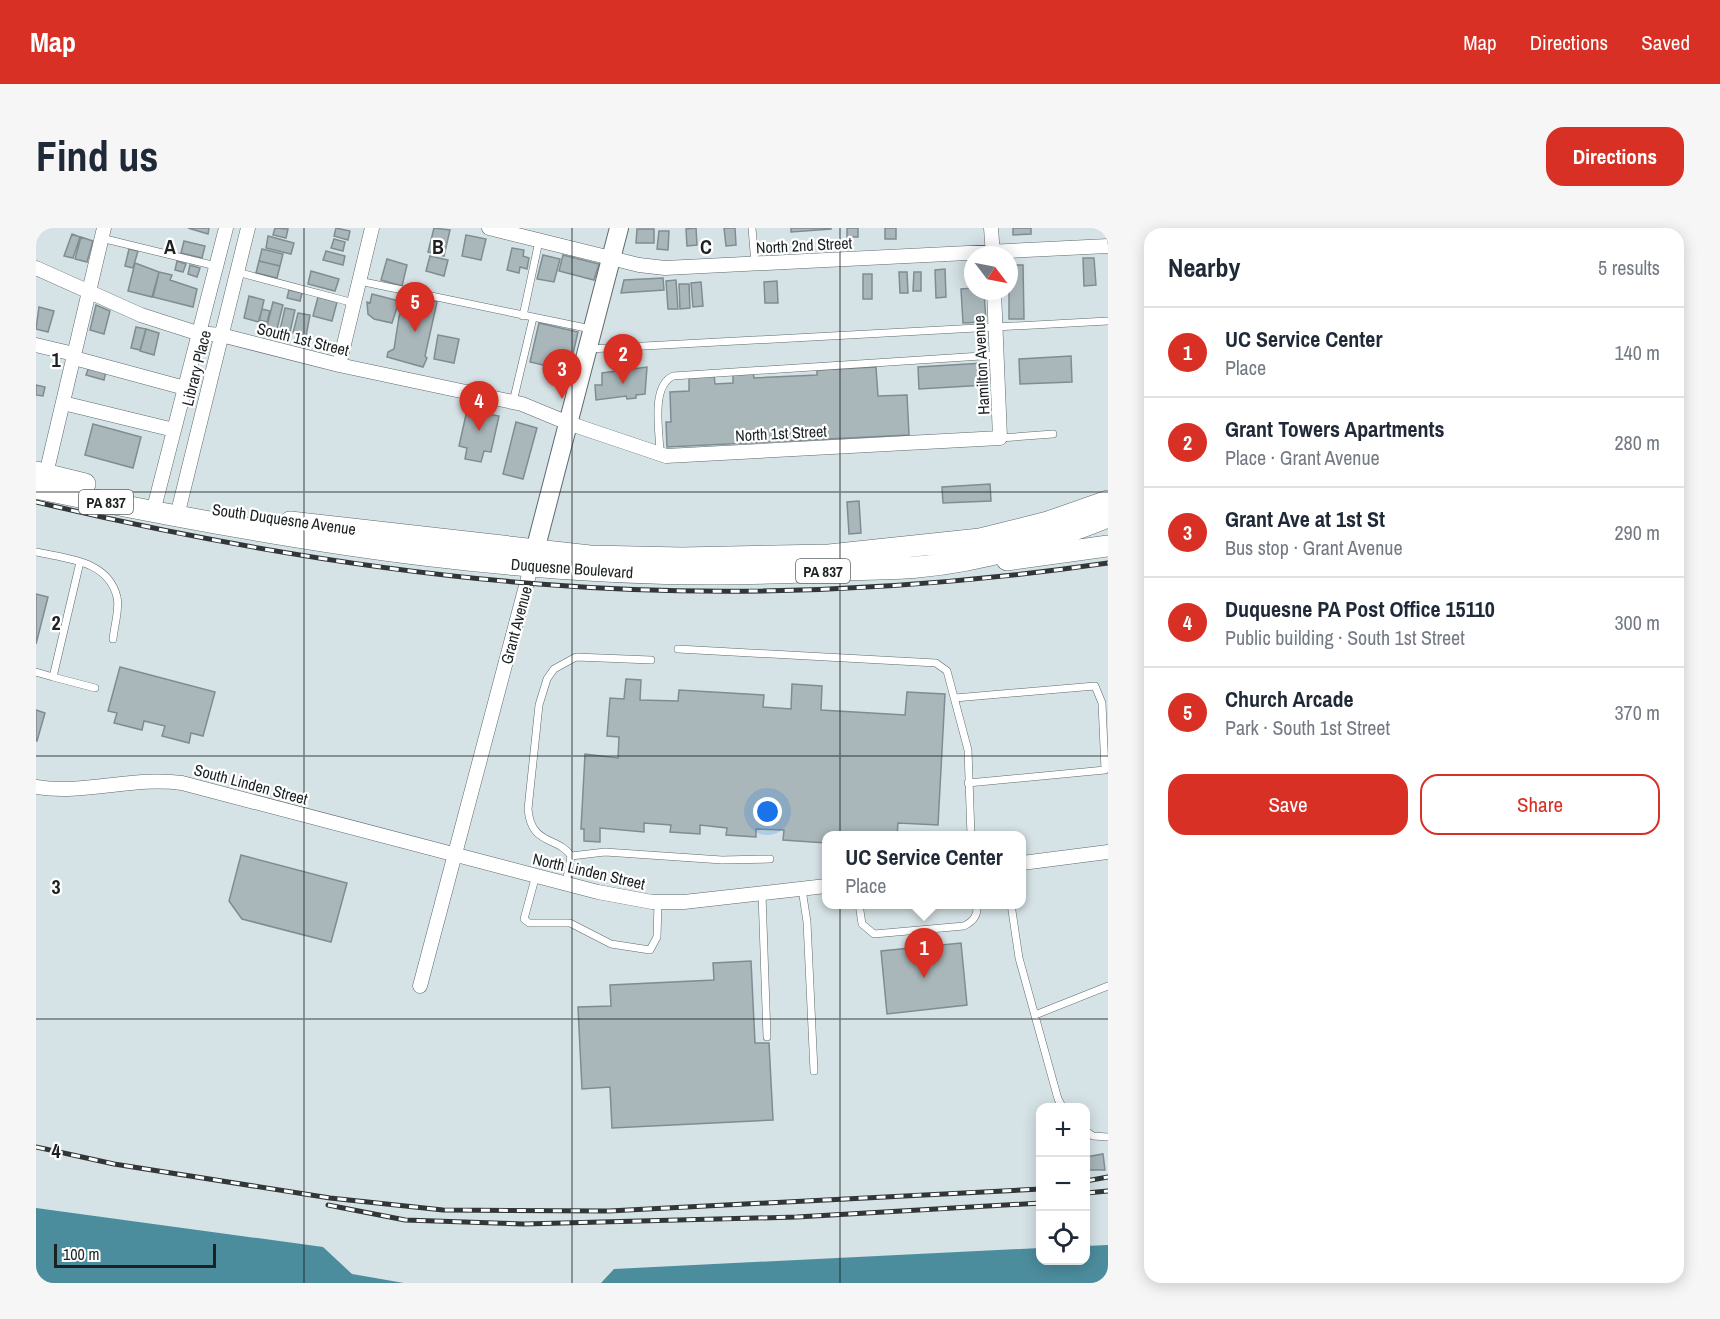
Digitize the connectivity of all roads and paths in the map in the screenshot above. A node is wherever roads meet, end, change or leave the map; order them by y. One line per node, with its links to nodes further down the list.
1 (226, 228): 16 (street, Library Place)
2 (248, 228): 18 (street, Library Place)
3 (372, 228): 19 (street)
4 (489, 228): 9 (street, North 2nd Street)
5 (619, 228): 14 (street, Grant Avenue)
6 (752, 228): 15 (lane)
7 (991, 228): 10 (street)
8 (103, 233): 16 (lane); 20 (street)
9 (539, 240): 14 (street, North 2nd Street); 23 (lane)
10 (992, 246)
11 (1108, 246): 12 (street, North 2nd Street)
12 (1018, 252)
13 (964, 255): 15 (street, North 2nd Street)
14 (611, 258): 15 (street, North 2nd Street); 26 (street, Grant Avenue)
15 (755, 264)
16 (216, 266): 28 (street, Library Place)
17 (36, 268): 20 (street, South 1st Street)
18 (237, 272): 22 (lane); 29 (street, Library Place)
19 (360, 281): 22 (street); 23 (lane)
20 (90, 290): 28 (street, South 1st Street); 33 (street)
21 (994, 300): 27 (street, Hamilton Avenue)
22 (354, 303): 34 (street)
23 (523, 316): 24 (lane)
24 (533, 318): 26 (lane); 36 (lane)
25 (1108, 321): 27 (lane)
26 (591, 329): 31 (street, Grant Avenue)
27 (995, 329): 31 (lane); 32 (street, Hamilton Avenue)
28 (197, 333): 29 (street, South 1st Street); 35 (street, Library Place)
29 (221, 335): 34 (street, South 1st Street); 46 (street, Library Place)
30 (36, 345): 33 (street)
31 (586, 349): 38 (street, Grant Avenue)
32 (997, 355): 41 (street, Hamilton Avenue); 42 (lane)
33 (74, 356): 35 (street); 37 (street)
34 (339, 365): 36 (street, South 1st Street)
35 (184, 388): 39 (street, Library Place)
36 (513, 402): 38 (street, South 1st Street)
37 (63, 403): 39 (street); 43 (street)
38 (568, 423): 42 (street, North 1st Street); 51 (street, Grant Avenue)
39 (174, 430): 45 (street, Library Place)
40 (1053, 434): 41 (lane)
41 (1000, 438): 42 (street, North 1st Street)
42 (660, 454)
43 (39, 478): 45 (main road, PA 837)
44 (1108, 501): 49 (main road, Duquesne Boulevard / PA 837)
45 (155, 505): 46 (main road, PA 837)
46 (179, 510): 51 (main road, Duquesne Boulevard / PA 837)
47 (1108, 517): 53 (main road, Duquesne Boulevard / PA 837)
48 (1108, 546): 53 (main road)
49 (899, 549): 51 (main road, Duquesne Boulevard / PA 837); 53 (main road)
50 (36, 552): 52 (lane)
51 (533, 558): 53 (main road, Duquesne Boulevard / PA 837); 65 (street, Grant Avenue)
52 (80, 562): 54 (lane); 58 (lane)
53 (917, 567)
54 (113, 639)
55 (678, 649): 60 (lane)
56 (651, 660): 66 (lane)
57 (36, 672): 58 (lane)
58 (53, 677): 59 (lane)
59 (95, 688)
60 (955, 698): 61 (lane); 61 (lane)
61 (968, 783): 63 (lane)
62 (36, 787): 65 (street, South Linden Street)
63 (971, 831)
64 (1108, 852): 68 (street)
65 (454, 854): 69 (street, North Linden Street); 78 (street, Grant Avenue)
66 (571, 856): 67 (lane); 70 (lane)
67 (770, 859)
68 (1026, 862)
69 (536, 875): 70 (street, North Linden Street); 74 (lane)
70 (566, 883): 74 (street, North Linden Street)
71 (822, 886): 72 (street, North Linden Street)
72 (802, 889): 73 (street, North Linden Street); 82 (lane)
73 (762, 894): 74 (street, North Linden Street); 81 (lane)
74 (658, 903)
75 (860, 909): 76 (lane)
76 (978, 909)
77 (1012, 909): 80 (lane)
78 (420, 986)
79 (1108, 986): 80 (lane)
80 (1035, 1015): 83 (lane)
81 (767, 1037)
82 (814, 1071)
83 (1060, 1103)
84 (1090, 1134): 85 (lane)
85 (1108, 1137)

